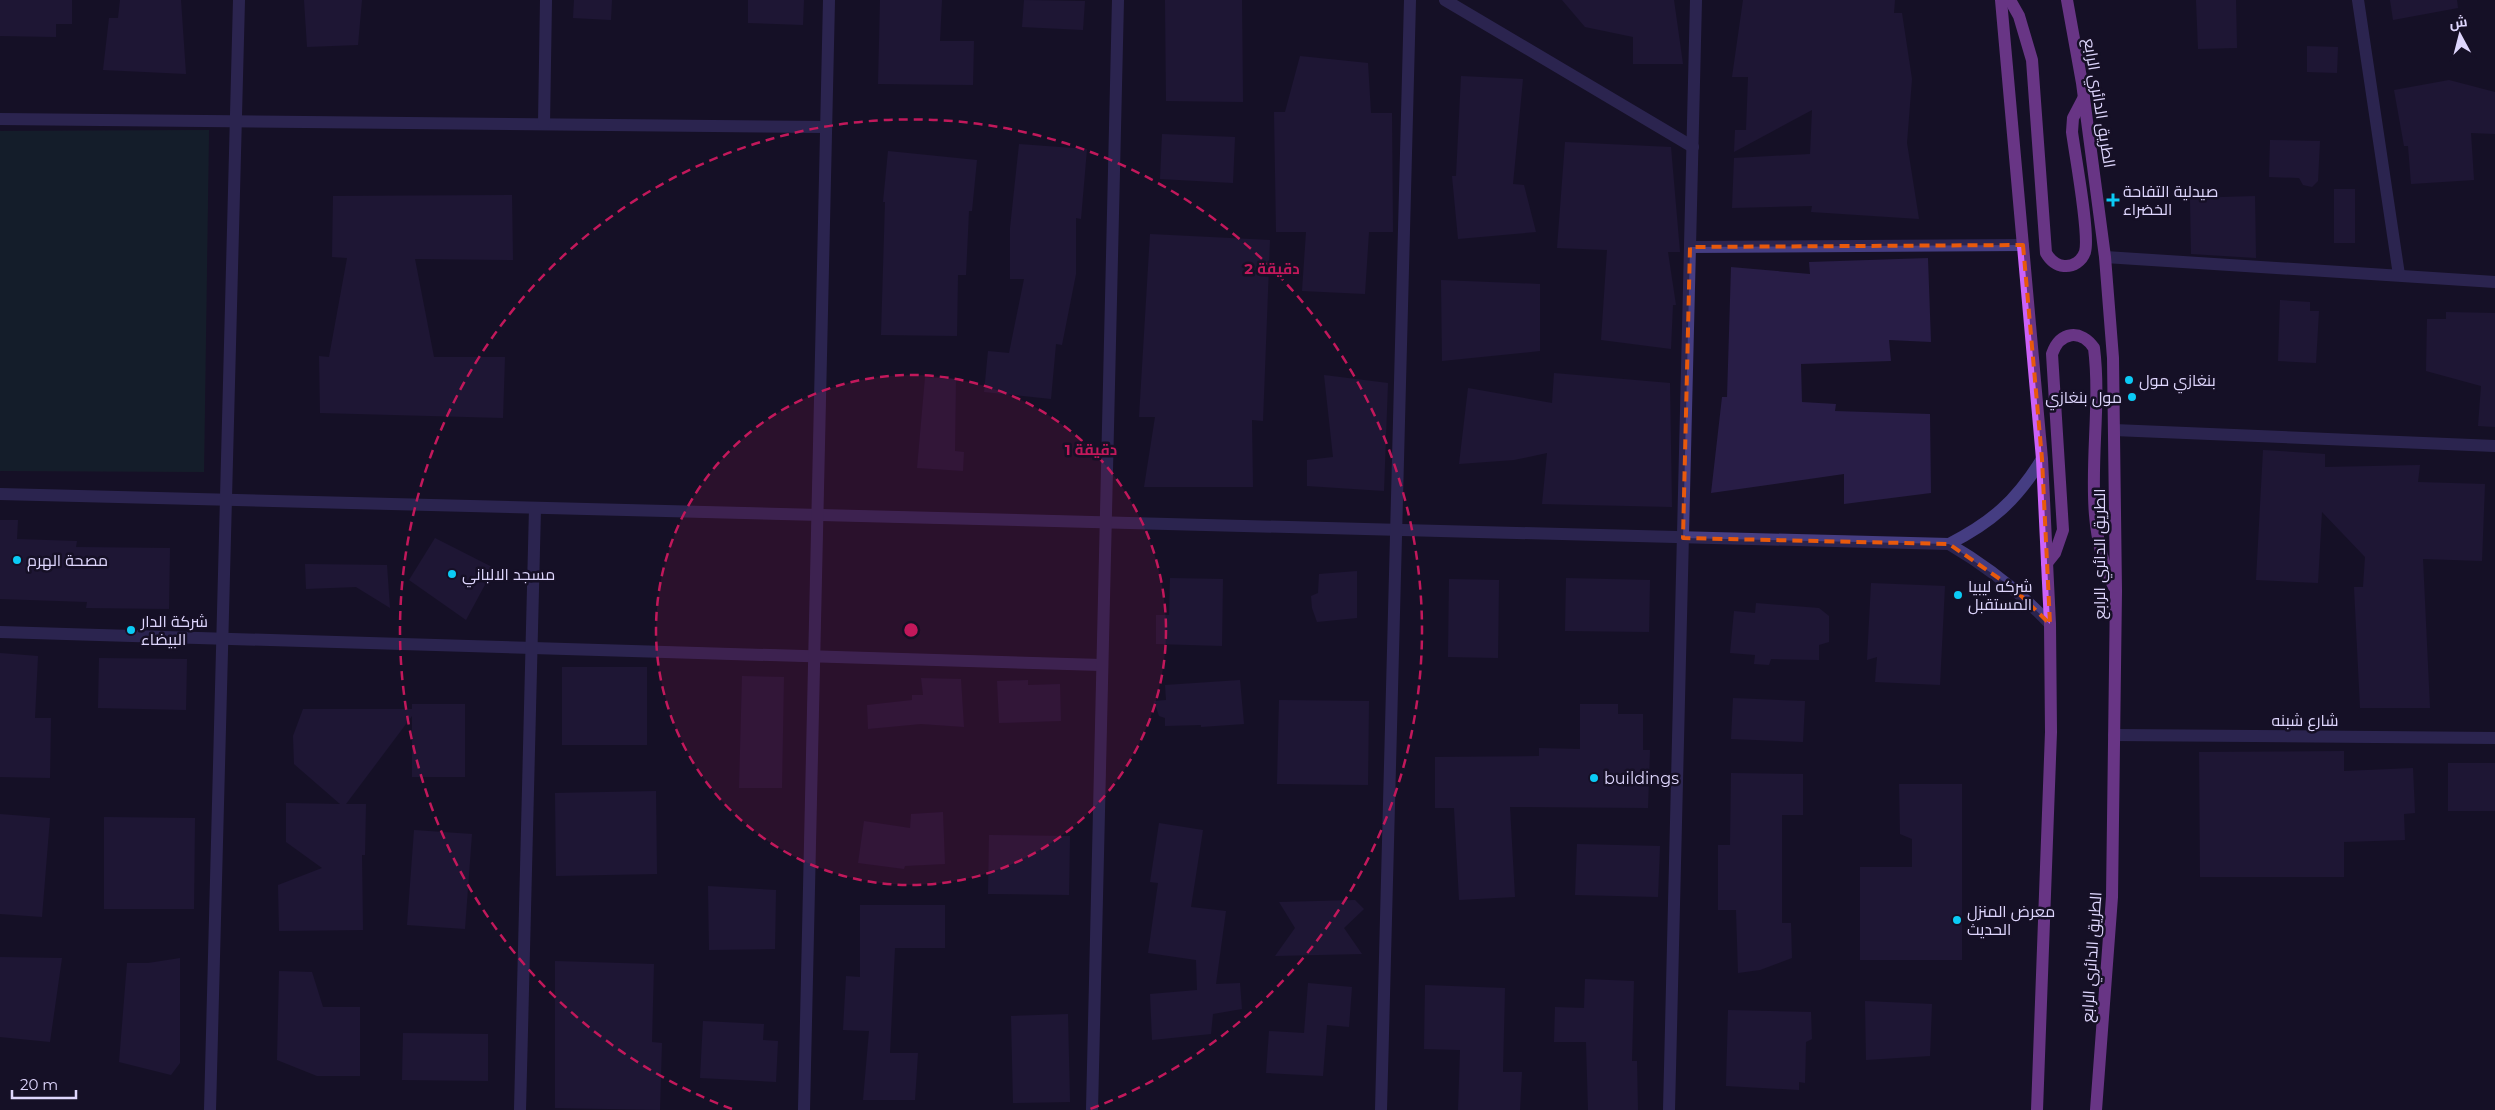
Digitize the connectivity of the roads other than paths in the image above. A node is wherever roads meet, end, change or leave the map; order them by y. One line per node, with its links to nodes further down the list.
1 (239, 0): 14 (street)
2 (546, 0): 15 (street)
3 (829, 0): 16 (street)
4 (1118, 0): 30 (street)
5 (1410, 0): 31 (street)
6 (1445, 0): 17 (street)
7 (1696, 0): 17 (street)
8 (2002, 0): 18 (main road)
9 (2010, 0): 12 (main road)
10 (2067, 0): 12 (main road, الطريق الدائري الرابع)
11 (2358, 0): 21 (street)
12 (2084, 97): 20 (main road, الطريق الدائري الرابع)
13 (0, 119): 14 (street)
14 (236, 121): 15 (street); 27 (street)
15 (544, 124): 16 (street)
16 (826, 127): 29 (street)
17 (1693, 147): 19 (street)
18 (2023, 245): 19 (street); 25 (main road)
19 (1690, 247): 32 (street)
20 (2106, 257): 21 (street); 23 (main road, الطريق الدائري الرابع)
21 (2399, 275): 22 (street)
22 (2495, 282)
23 (2114, 430): 24 (street); 35 (main road, الطريق الدائري الرابع)
24 (2495, 446)
25 (2042, 459): 33 (street); 34 (main road)
26 (0, 494): 27 (street)
27 (226, 500): 28 (street); 38 (street)
28 (535, 508): 29 (street); 39 (street)
29 (818, 516): 30 (street); 40 (street)
30 (1106, 523): 31 (street); 41 (street)
31 (1396, 530): 32 (street); 48 (street)
32 (1683, 538): 33 (street); 49 (street)
33 (1949, 544): 36 (street)
34 (2047, 563): 35 (main road); 36 (main road)
35 (2116, 591): 42 (main road, الطريق الدائري الرابع)
36 (2050, 624): 50 (main road)
37 (0, 632): 38 (street)
38 (222, 639): 39 (street); 44 (street)
39 (532, 648): 40 (street); 45 (street)
40 (814, 656): 41 (street); 46 (street)
41 (1102, 665): 47 (street)
42 (2114, 735): 43 (street, شارع شبنه); 51 (main road, الطريق الدائري الرابع)
43 (2495, 738)
44 (210, 1110)
45 (520, 1110)
46 (804, 1110)
47 (1092, 1110)
48 (1381, 1110)
49 (1669, 1110)
50 (2037, 1110)
51 (2096, 1110)

